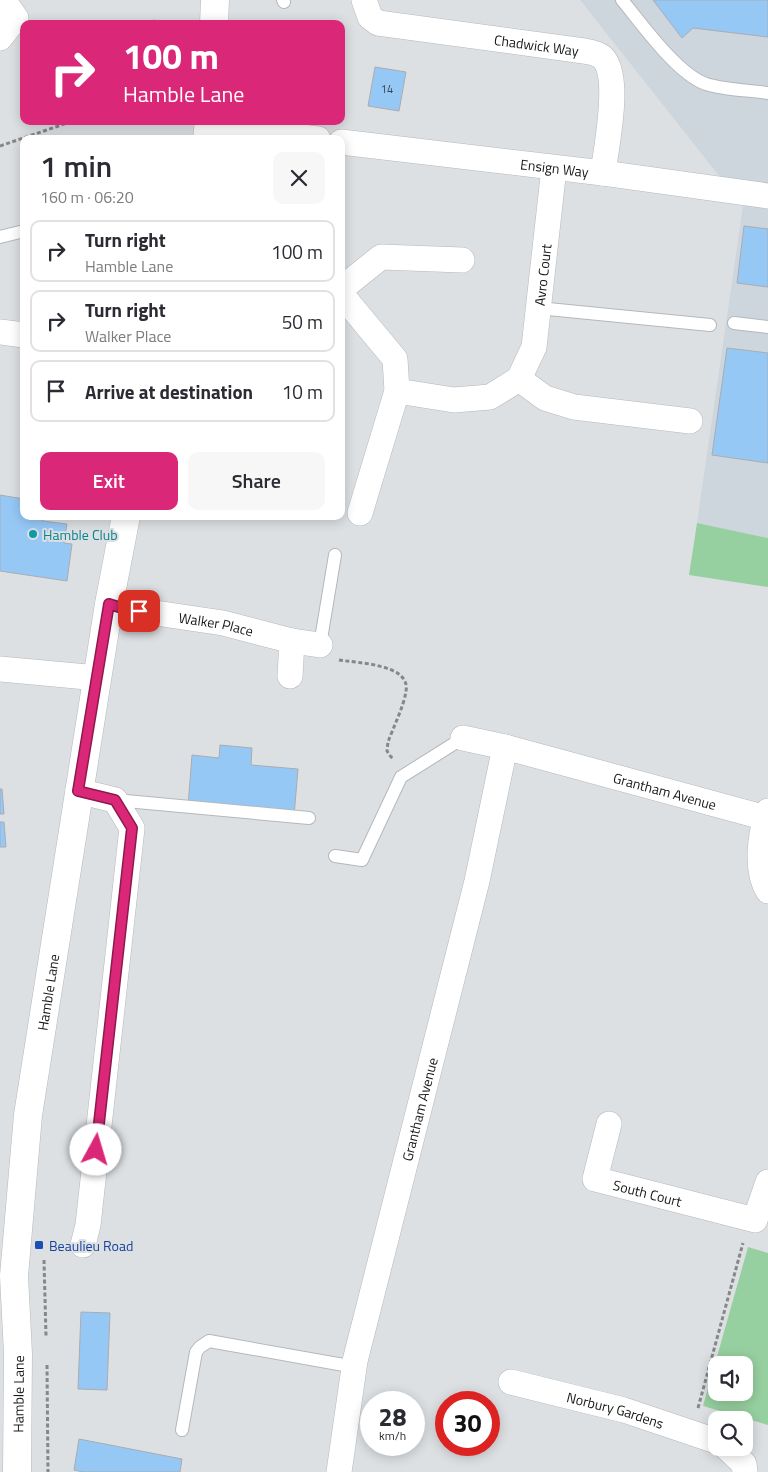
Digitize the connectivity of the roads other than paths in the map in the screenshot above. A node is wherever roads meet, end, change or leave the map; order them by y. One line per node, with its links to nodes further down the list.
1 (215, 0): 5 (main road)
2 (364, 0): 12 (street, Chadwick Way)
3 (622, 0): 7 (lane)
4 (14, 14): 6 (street)
5 (214, 20)
6 (0, 38)
7 (768, 92)
8 (229, 125): 9 (street)
9 (285, 135)
10 (345, 142): 11 (street, Ensign Way)
11 (554, 168): 12 (street, Ensign Way); 19 (street, Avro Court)
12 (603, 173): 13 (street, Ensign Way)
13 (768, 196)
14 (20, 232): 15 (lane)
15 (0, 237)
16 (462, 260): 17 (street)
17 (345, 286)
18 (345, 299): 26 (street)
19 (538, 308): 21 (lane); 25 (street, Avro Court)
20 (734, 323): 22 (lane)
21 (710, 325)
22 (768, 327)
23 (0, 332): 24 (street)
24 (20, 334)
25 (519, 379): 26 (street); 27 (street)
26 (397, 391): 28 (street)
27 (690, 421)
28 (360, 513)
29 (125, 520): 31 (main road, Hamble Lane)
30 (335, 555): 33 (lane)
31 (109, 604): 32 (street, Walker Place); 36 (main road, Hamble Lane)
32 (292, 640): 33 (street, Walker Place); 35 (street)
33 (320, 645)
34 (0, 669): 36 (street)
35 (290, 676)
36 (98, 678): 39 (main road, Hamble Lane)
37 (463, 738): 38 (street, Grantham Avenue); 43 (lane)
38 (505, 746): 41 (street, Grantham Avenue); 49 (street, Grantham Avenue)
39 (78, 791): 40 (street); 54 (main road, Hamble Lane)
40 (115, 800): 42 (lane); 48 (street)
41 (767, 815): 44 (street)
42 (309, 818)
43 (336, 856)
44 (768, 891)
45 (609, 1124): 47 (street, South Court)
46 (768, 1182): 47 (street)
47 (758, 1221)
48 (91, 1232)
49 (354, 1367): 51 (lane); 55 (street, Grantham Avenue)
50 (511, 1382): 52 (street, Norbury Gardens)
51 (182, 1430)
52 (708, 1438)
53 (736, 1456): 56 (street)
54 (17, 1472)
55 (339, 1472)
56 (745, 1472)

